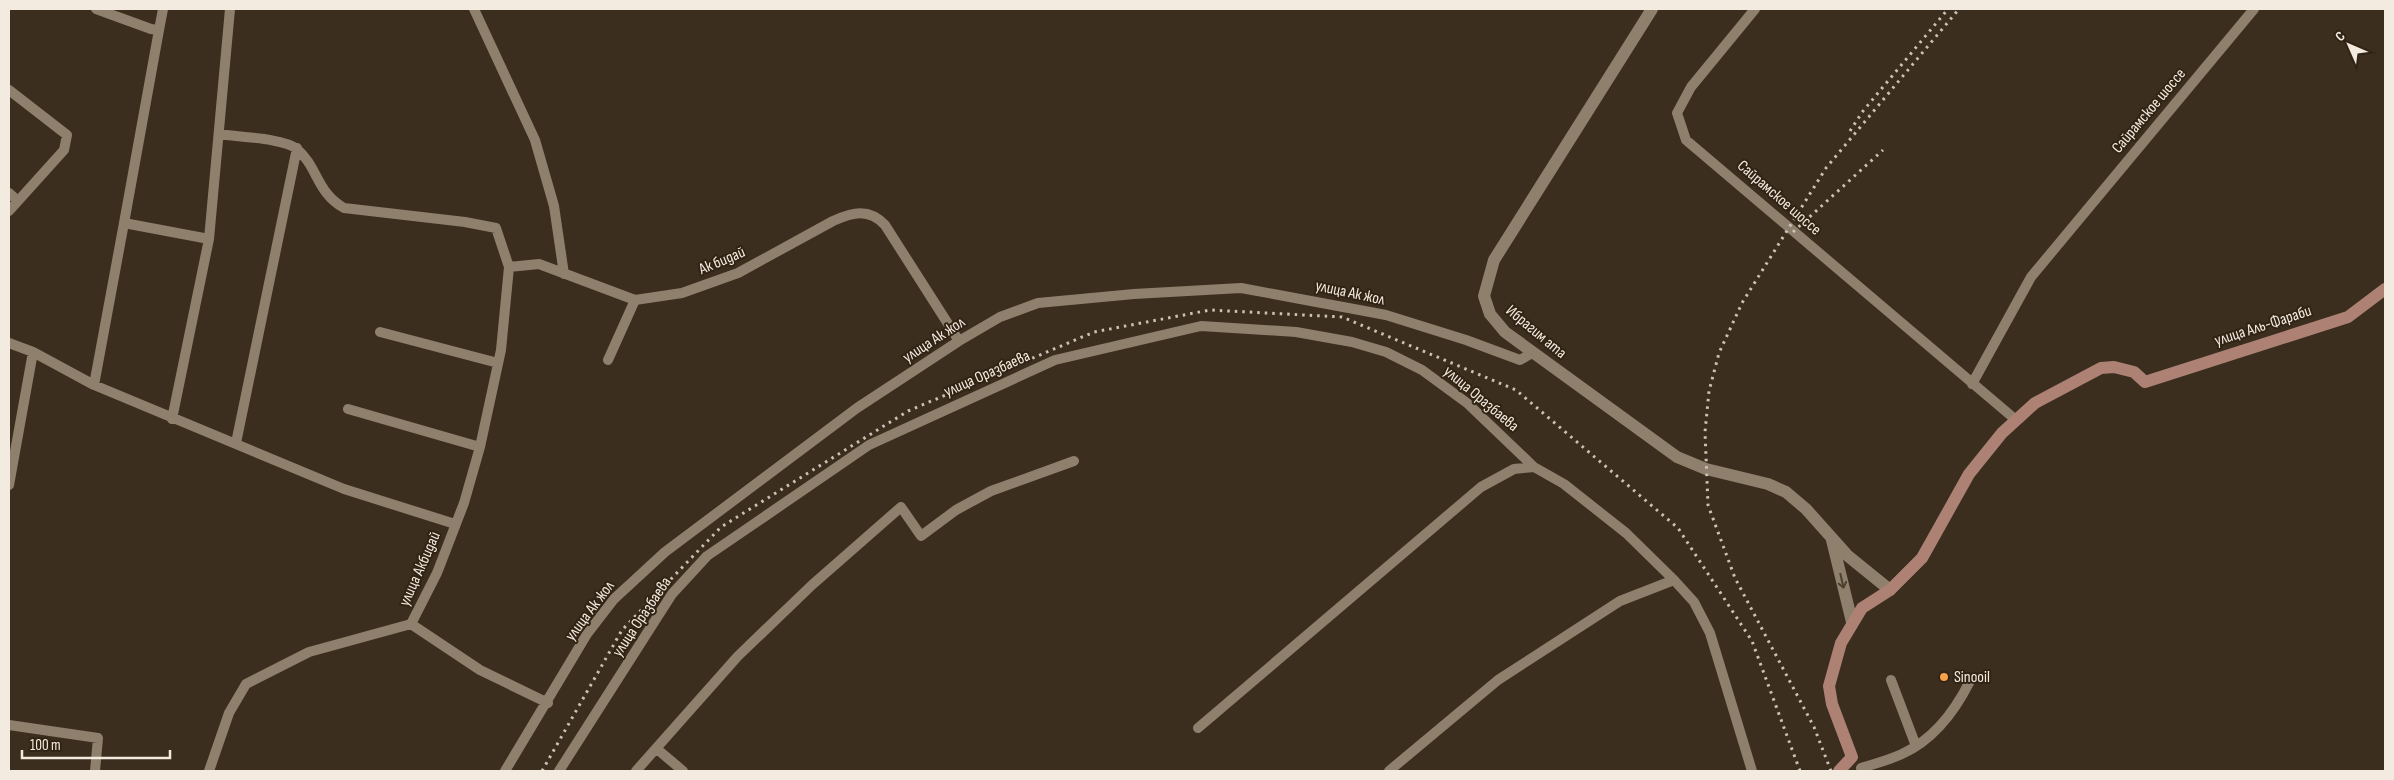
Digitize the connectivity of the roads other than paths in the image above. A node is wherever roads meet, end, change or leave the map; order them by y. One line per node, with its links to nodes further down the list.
1 (96, 9): 8 (street)
2 (164, 9): 8 (street)
3 (230, 9): 10 (street)
4 (474, 9): 18 (street)
5 (1652, 9): 25 (street, Ибрагим ата)
6 (1755, 9): 28 (street, Сайрамское шоссе)
7 (2254, 9): 28 (street, Сайрамское шоссе)
8 (159, 30): 15 (street)
9 (9, 90): 13 (street)
10 (219, 134): 11 (street); 16 (street)
11 (297, 148): 17 (street); 33 (street)
12 (9, 193): 13 (street)
13 (18, 201): 14 (street)
14 (9, 211)
15 (124, 222): 16 (street); 29 (street)
16 (208, 239): 31 (street)
17 (509, 267): 18 (street, Ак бидай); 27 (street, улица Акбидай)
18 (564, 274): 20 (street, Ак бидай)
19 (2385, 289): 32 (main road, улица Аль-Фараби)
20 (635, 300): 22 (street, Ак бидай); 26 (street)
21 (380, 332): 27 (street)
22 (959, 341): 25 (street, улица Ак жол); 46 (street, улица Ак жол)
23 (9, 343): 24 (street)
24 (33, 352): 29 (street); 37 (street)
25 (1532, 353): 39 (street, Ибрагим ата)
26 (608, 360)
27 (498, 363): 34 (street, улица Акбидай)
28 (1972, 384): 32 (street, Сайрамское шоссе)
29 (94, 385): 31 (street)
30 (348, 410): 34 (street)
31 (172, 418): 33 (street)
32 (2016, 420): 41 (main road)
33 (236, 444): 38 (street)
34 (480, 447): 38 (street, улица Акбидай)
35 (1074, 461): 50 (street)
36 (1534, 467): 40 (street, улица Оразбаева); 48 (street); 56 (street, улица Оразбаева)
37 (9, 485)
38 (456, 524): 43 (street, улица Акбидай)
39 (1832, 540): 41 (street, Ибрагим ата); 42 (street, one-way to 42)
40 (1674, 580): 59 (street); 60 (street, улица Оразбаева)
41 (1890, 590): 42 (main road)
42 (1852, 622): 51 (main road)
43 (411, 624): 46 (street); 54 (street, улица Акбидай)
44 (1891, 680): 49 (street)
45 (1970, 681): 49 (street)
46 (548, 703): 55 (street, улица Ак жол)
47 (9, 725): 53 (street)
48 (1198, 728)
49 (1916, 746): 52 (street)
50 (657, 749): 57 (street); 58 (street)
51 (1852, 758): 52 (street); 61 (main road)
52 (1861, 770)
53 (95, 771)
54 (210, 771)
55 (505, 771)
56 (559, 771)
57 (636, 771)
58 (683, 771)
59 (1389, 771)
60 (1752, 771)
61 (1839, 771)

